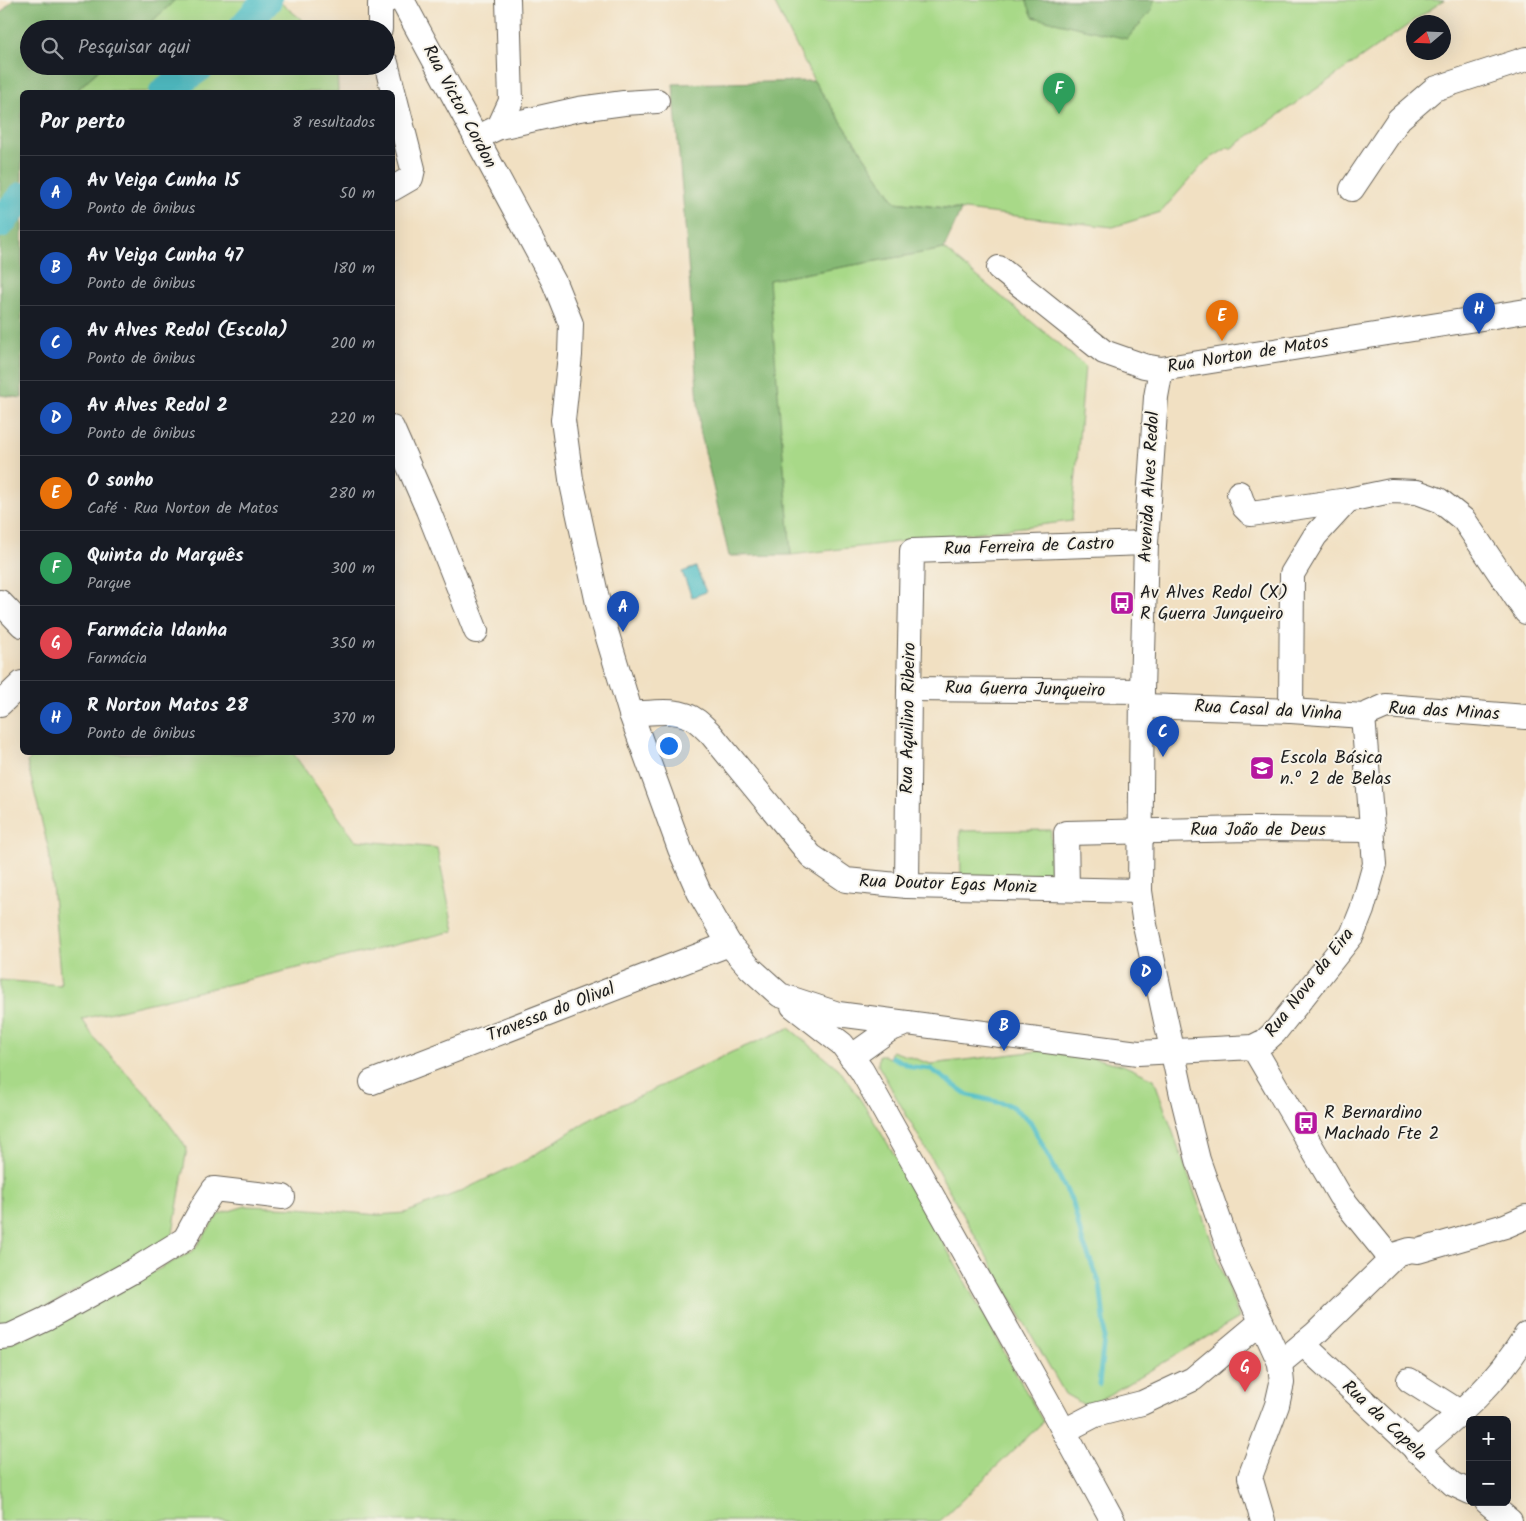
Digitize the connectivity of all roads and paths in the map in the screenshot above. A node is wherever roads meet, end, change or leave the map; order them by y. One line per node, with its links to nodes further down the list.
1 (508, 0): 9 (street)
2 (402, 1): 3 (street); 10 (street, Rua Victor Cordon)
3 (380, 20)
4 (1526, 59): 12 (street)
5 (389, 75): 6 (street)
6 (393, 90)
7 (395, 98): 11 (street)
8 (658, 101): 9 (street)
9 (499, 127): 10 (street)
10 (476, 138): 30 (street, Rua Victor Cordon)
11 (395, 187)
12 (1352, 189)
13 (999, 268): 15 (street, Rua Norton de Matos)
14 (1526, 311): 15 (street, Rua Norton de Matos)
15 (1161, 369): 19 (street, Avenida Alves Redol)
16 (395, 435): 24 (street)
17 (1239, 493): 18 (street)
18 (1348, 500): 22 (street); 29 (street)
19 (1146, 543): 20 (street, Rua Ferreira de Castro); 27 (street, Avenida Alves Redol)
20 (912, 551): 26 (street, Rua Aquilino Ribeiro)
21 (0, 602): 23 (street)
22 (1526, 612)
23 (20, 623)
24 (476, 631)
25 (20, 686): 28 (street)
26 (909, 689): 27 (street, Rua Guerra Junqueiro); 35 (street, Rua Aquilino Ribeiro)
27 (1143, 699): 29 (street, Rua Casal da Vinha); 33 (street, Avenida Alves Redol)
28 (0, 704)
29 (1291, 711): 31 (street, Rua Casal da Vinha)
30 (631, 714): 35 (street, Rua Doutor Egas Moniz); 38 (street, Rua Victor Cordon)
31 (1364, 716): 32 (street, Rua das Minas); 34 (street, Rua Nova da Eira)
32 (1526, 717)
33 (1142, 830): 34 (street, Rua João de Deus); 36 (street); 37 (street, Avenida Alves Redol)
34 (1373, 830): 42 (street, Rua Nova da Eira)
35 (907, 886): 36 (street, Rua Doutor Egas Moniz)
36 (1067, 889): 37 (street, Rua Doutor Egas Moniz)
37 (1140, 890): 44 (street, Avenida Alves Redol)
38 (729, 944): 39 (street, Rua Victor Cordon); 45 (street, Travessa do Olival)
39 (780, 995): 40 (street, Rua Nova da Eira); 43 (street, Rua Victor Cordon)
40 (876, 1018): 41 (street, Rua Nova da Eira); 43 (street)
41 (907, 1023): 43 (street); 44 (street, Rua Nova da Eira)
42 (1252, 1047): 44 (street, Rua Nova da Eira); 48 (street)
43 (846, 1051): 56 (street, Rua Victor Cordon)
44 (1173, 1052): 49 (street, Avenida Alves Redol)
45 (372, 1082)
46 (283, 1197): 51 (street)
47 (1526, 1217): 48 (street)
48 (1391, 1259): 52 (street)
49 (1261, 1322): 53 (street, Avenida Alves Redol); 56 (street)
50 (1526, 1335): 55 (street)
51 (0, 1337)
52 (1303, 1344): 53 (street); 57 (street, Rua da Capela)
53 (1280, 1363): 61 (street)
54 (1409, 1380): 55 (street)
55 (1461, 1413): 57 (street)
56 (1064, 1431): 60 (street, Rua Victor Cordon)
57 (1416, 1451): 58 (street, Rua da Capela)
58 (1466, 1490)
59 (1492, 1506): 62 (street)
60 (1113, 1521)
61 (1263, 1521)
62 (1510, 1521)

